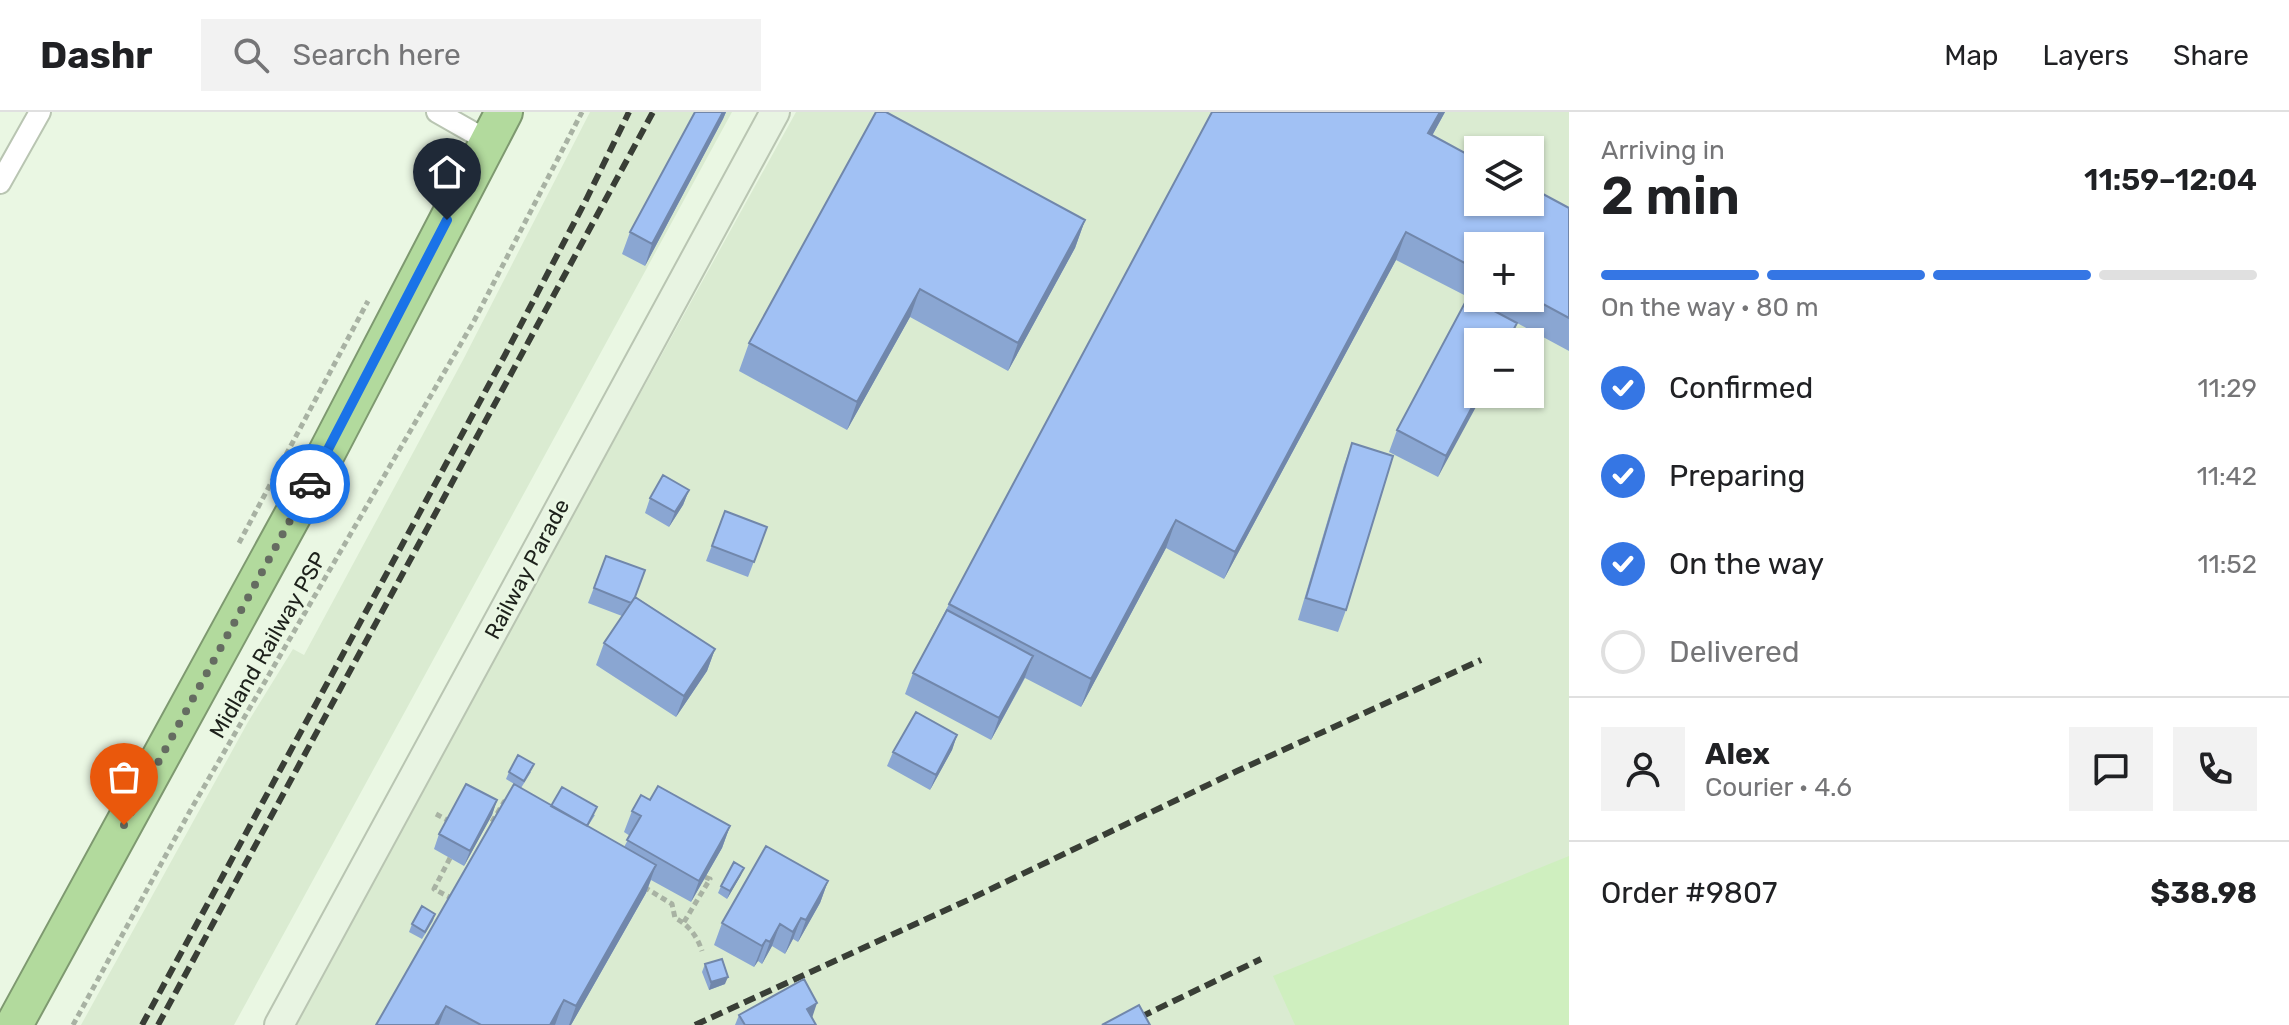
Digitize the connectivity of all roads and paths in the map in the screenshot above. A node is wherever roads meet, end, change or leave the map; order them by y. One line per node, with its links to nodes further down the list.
1 (40, 112): 6 (street)
2 (437, 112): 5 (street)
3 (582, 112): 18 (path, Midland Railway PSP)
4 (775, 112): 19 (street, Railway Parade)
5 (496, 126): 17 (highway)
6 (0, 183)
7 (517, 810): 10 (path)
8 (436, 814): 9 (path)
9 (449, 821)
10 (489, 829)
11 (450, 858): 14 (path)
12 (705, 877): 15 (path)
13 (633, 880): 15 (path)
14 (458, 884)
15 (683, 922): 16 (path)
16 (702, 951)
17 (14, 1025)
18 (73, 1025)
19 (279, 1025)

